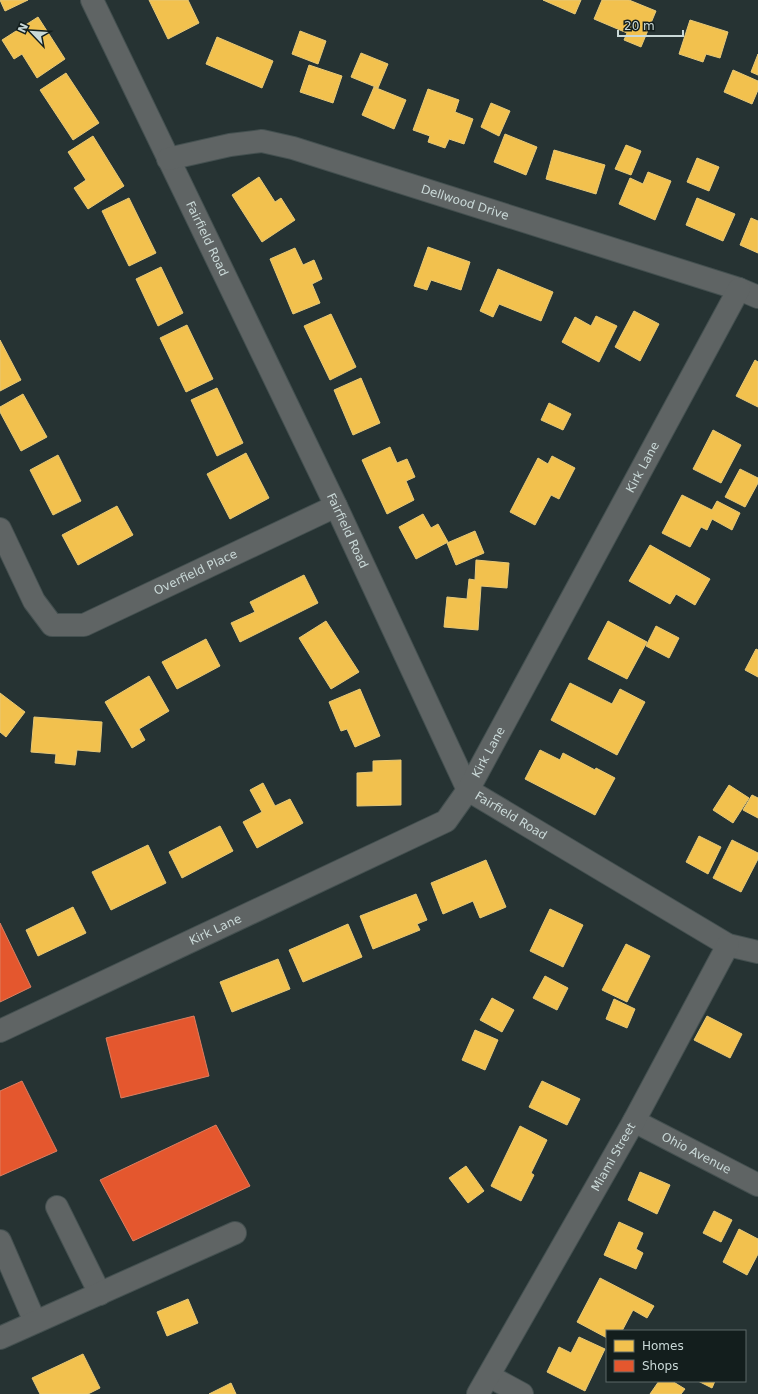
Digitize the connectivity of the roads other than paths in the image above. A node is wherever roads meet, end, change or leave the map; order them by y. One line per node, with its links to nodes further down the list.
1 (92, 0): 2 (street, Fairfield Road)
2 (168, 159): 3 (street, Dellwood Drive); 4 (street, Fairfield Road)
3 (748, 293): 6 (street, Kirk Lane)
4 (336, 506): 5 (street, Overfield Place); 6 (street, Fairfield Road)
5 (0, 529)
6 (468, 790): 7 (street, Fairfield Road); 9 (street, Kirk Lane)
7 (728, 944): 8 (street); 10 (street, Miami Street)
8 (758, 952)
9 (0, 1031)
10 (634, 1122): 11 (street, Ohio Avenue); 18 (street, Miami Street)
11 (758, 1185)
12 (57, 1207): 15 (street)
13 (235, 1233): 15 (street)
14 (0, 1241): 16 (street)
15 (100, 1294): 16 (street)
16 (35, 1322): 17 (street)
17 (0, 1338)
18 (483, 1385): 19 (street)
19 (522, 1394)

